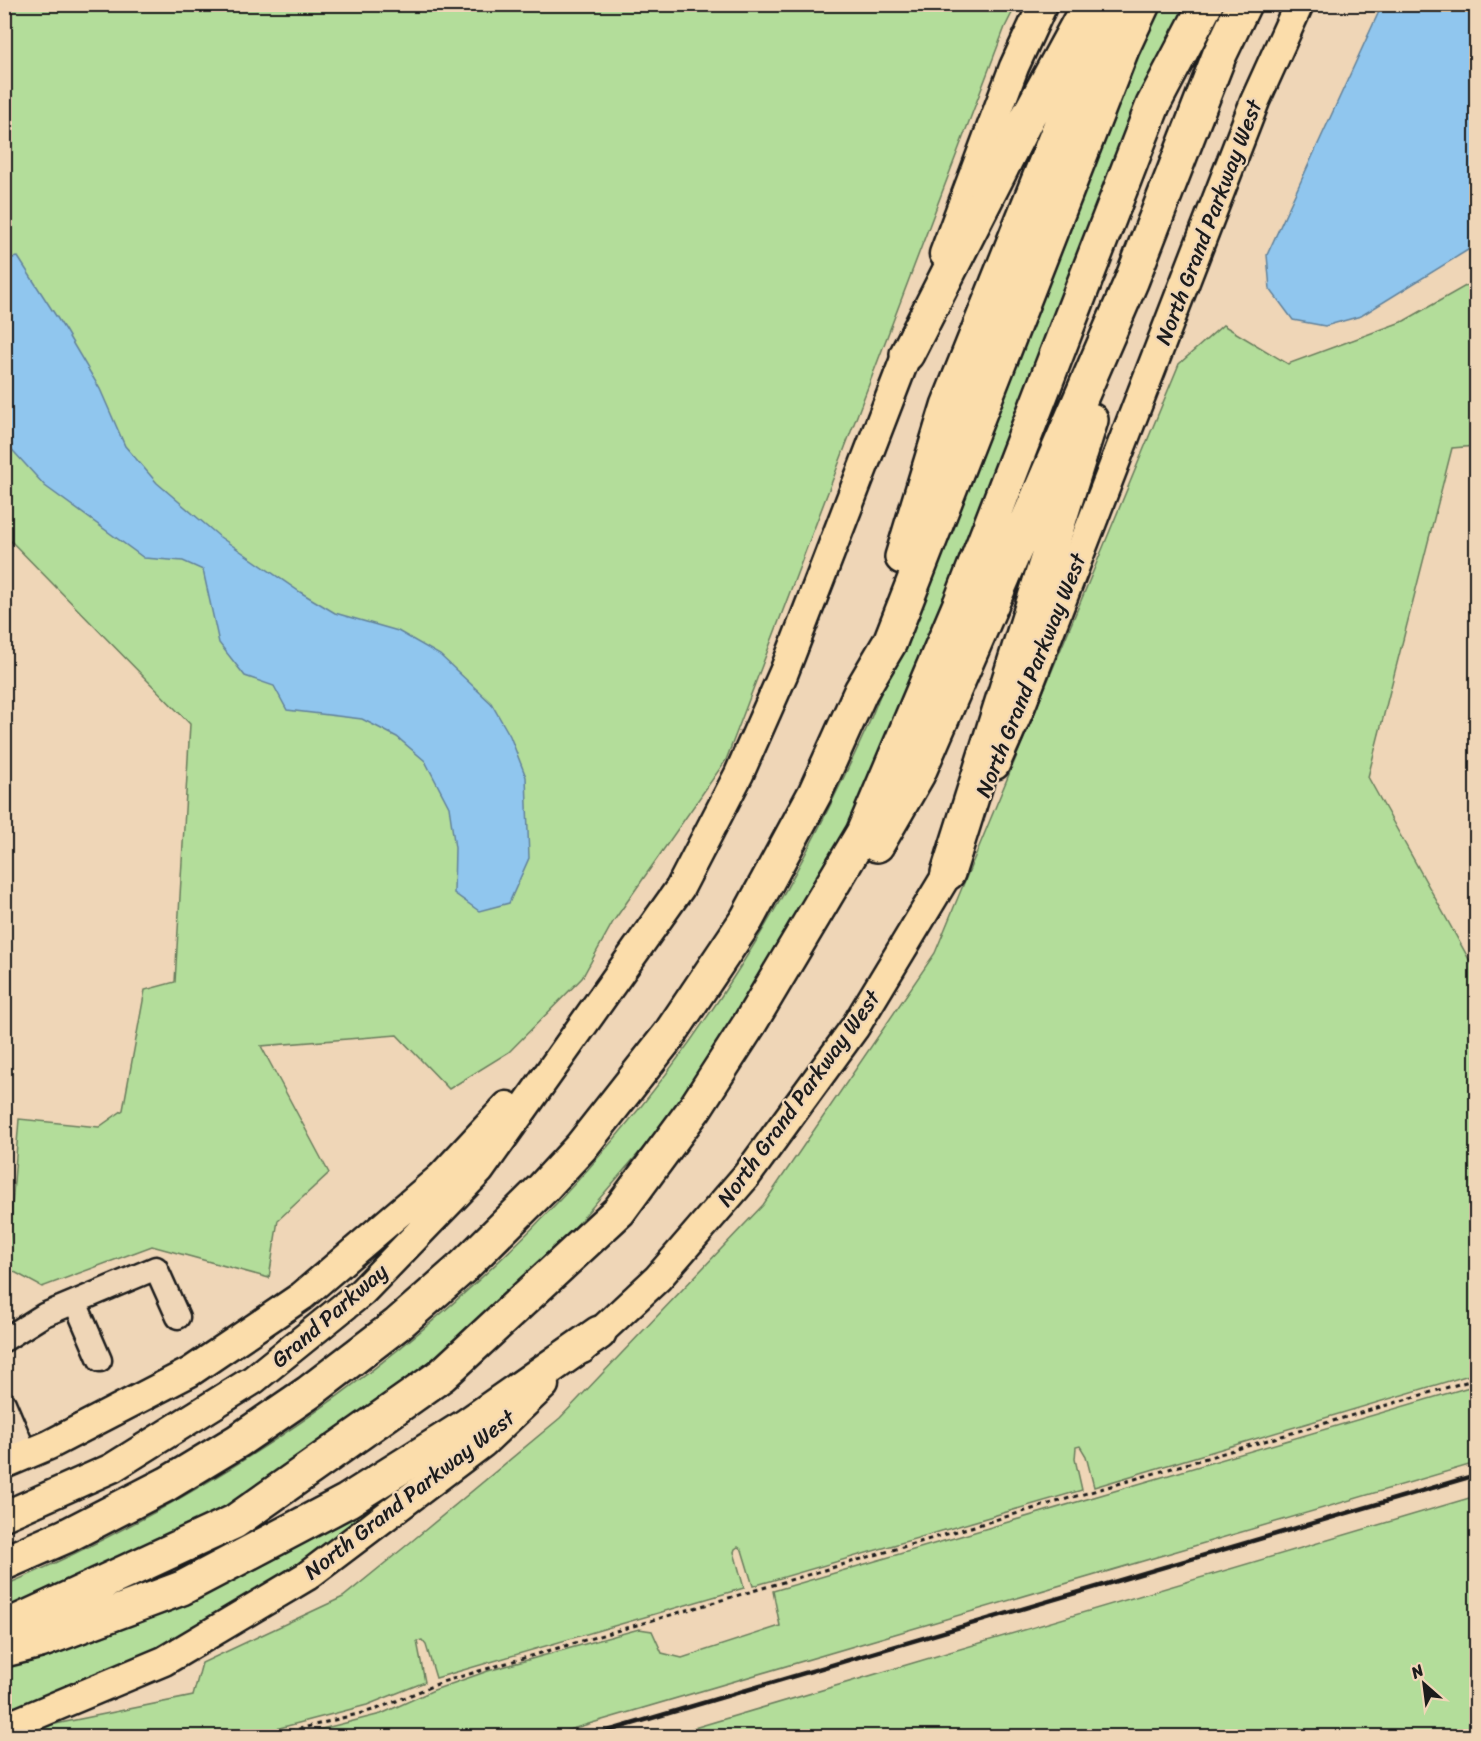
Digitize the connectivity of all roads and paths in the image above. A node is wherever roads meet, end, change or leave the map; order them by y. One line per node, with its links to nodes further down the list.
1 (1043, 4): 9 (main road)
2 (1089, 4): 9 (highway)
3 (1113, 4): 10 (highway)
4 (1143, 4): 10 (highway)
5 (1206, 4): 12 (highway)
6 (1244, 4): 8 (highway)
7 (1299, 4): 11 (main road, North Grand Parkway West)
8 (1131, 282): 11 (highway); 12 (highway)
9 (907, 354): 13 (main road)
10 (861, 691): 23 (highway)
11 (948, 873): 16 (main road, North Grand Parkway West)
12 (750, 1023): 24 (highway)
13 (580, 1028): 21 (main road); 22 (main road, Grand Parkway)
14 (75, 1302): 15 (lane); 17 (lane); 18 (lane)
15 (178, 1317)
16 (599, 1333): 25 (highway); 26 (main road, North Grand Parkway West)
17 (4, 1340)
18 (100, 1360)
19 (1476, 1379): 27 (path)
20 (4, 1403): 21 (lane)
21 (15, 1460)
22 (4, 1516)
23 (4, 1563)
24 (4, 1628)
25 (4, 1650)
26 (4, 1728)
27 (272, 1737)

